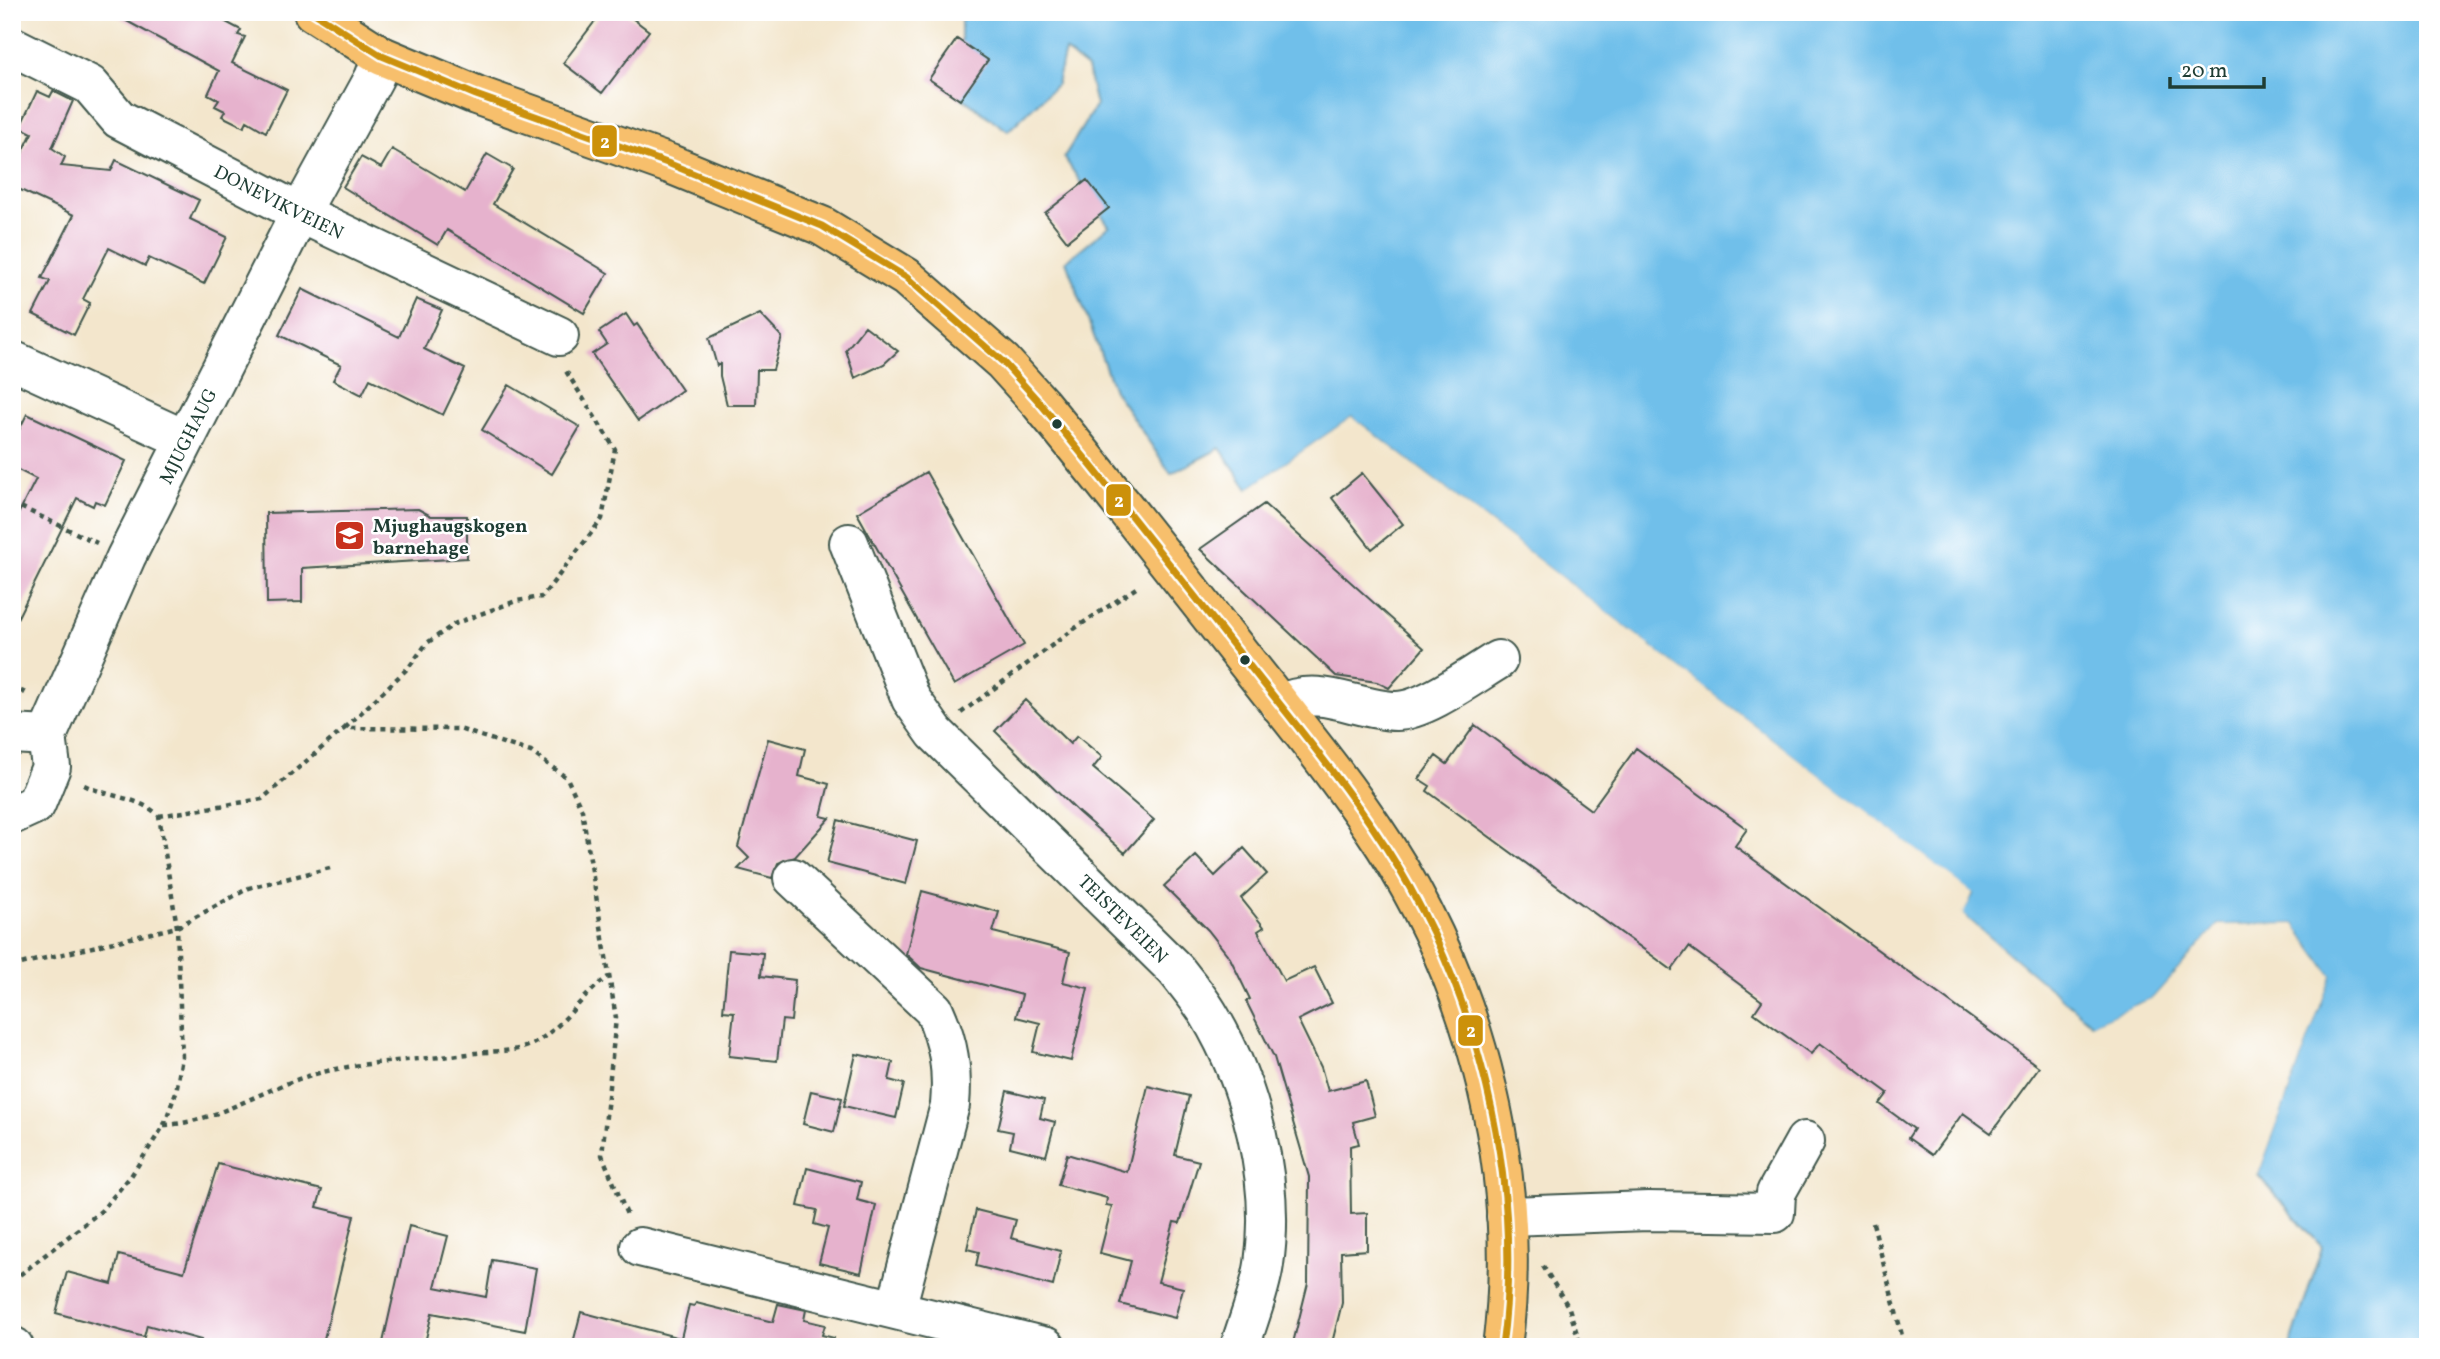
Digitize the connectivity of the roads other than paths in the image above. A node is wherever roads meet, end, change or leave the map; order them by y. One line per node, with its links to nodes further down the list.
1 (313, 12): 3 (main road)
2 (12, 46): 4 (street, DONEVIKVEIEN)
3 (382, 56): 4 (street, MJUGHAUG); 10 (main road)
4 (300, 213): 5 (street, DONEVIKVEIEN); 7 (street, MJUGHAUG)
5 (549, 331)
6 (12, 360): 7 (street)
7 (184, 439): 11 (street, MJUGHAUG)
8 (849, 543): 19 (street, TEISTEVEIEN)
9 (1498, 660): 10 (street)
10 (1279, 704): 15 (main road)
11 (37, 746): 12 (street, MJUGHAUG)
12 (12, 815)
13 (793, 878): 17 (street)
14 (1805, 1141): 15 (street)
15 (1506, 1216): 20 (main road)
16 (640, 1247): 17 (street)
17 (897, 1309): 18 (street)
18 (1046, 1347)
19 (1241, 1347)
20 (1502, 1347)

